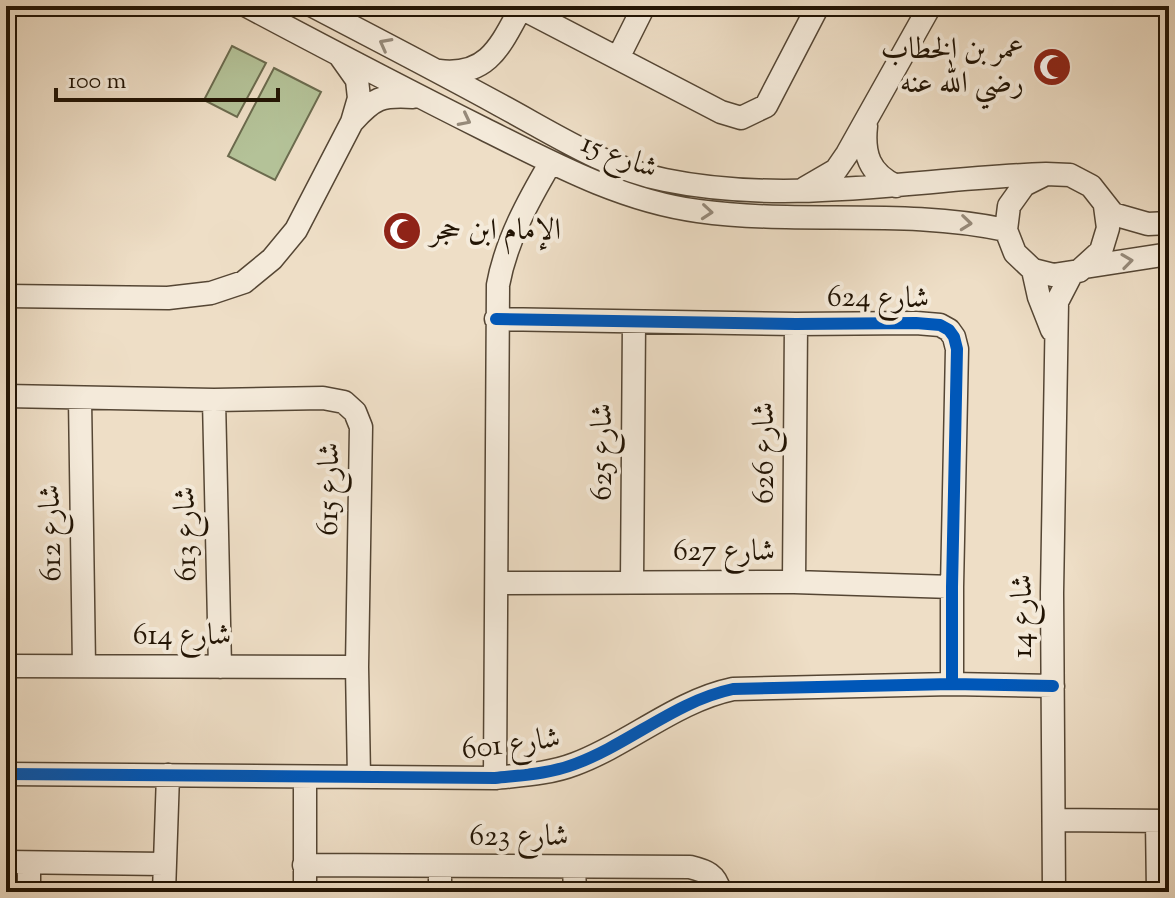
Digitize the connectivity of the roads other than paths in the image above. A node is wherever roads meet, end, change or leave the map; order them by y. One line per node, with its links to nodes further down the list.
1 (247, 6): 8 (street, شارع 15)
2 (313, 6): 10 (street, شارع 15, one-way to 2)
3 (644, 6): 9 (street)
4 (818, 6): 9 (street)
5 (930, 6): 13 (street)
6 (522, 7): 7 (street); 9 (street)
7 (494, 54): 10 (street); 12 (street)
8 (340, 55): 11 (street, شارع 15); 14 (street)
9 (618, 58)
10 (438, 71): 12 (street, شارع 15)
11 (423, 98): 14 (street); 15 (street, شارع 15, one-way to 15)
12 (508, 109): 18 (street, شارع 15)
13 (867, 121): 17 (street); 18 (street)
14 (352, 122): 25 (street)
15 (551, 162): 21 (street, شارع 15, one-way to 21); 26 (street)
16 (1046, 174): 17 (street, شارع 15); 19 (street); 21 (street)
17 (896, 186): 18 (street, شارع 15)
18 (800, 191)
19 (1105, 206): 20 (street); 24 (street)
20 (1169, 223)
21 (1006, 230): 23 (street)
22 (1169, 254): 24 (street, one-way to 22)
23 (1033, 270): 24 (street); 29 (street, شارع 14)
24 (1079, 270): 29 (street, شارع 14)
25 (6, 296)
26 (496, 319): 27 (street, شارع 624); 35 (street)
27 (634, 322): 28 (street, شارع 624); 33 (street, شارع 625)
28 (796, 324): 34 (street, شارع 626); 36 (street, شارع 624)
29 (1056, 341): 42 (street, شارع 14)
30 (6, 396): 31 (street, شارع 615)
31 (80, 399): 32 (street, شارع 615); 38 (street, شارع 612)
32 (214, 400): 39 (street, شارع 613); 40 (street, شارع 615)
33 (632, 582): 34 (street, شارع 627); 35 (street, شارع 627)
34 (794, 582): 36 (street, شارع 627)
35 (497, 583): 47 (street)
36 (952, 587): 41 (street, شارع 624)
37 (6, 666): 38 (street, شارع 614)
38 (84, 666): 39 (street, شارع 614)
39 (220, 667): 40 (street, شارع 614)
40 (357, 667): 46 (street, شارع 615)
41 (952, 684): 42 (street, شارع 601); 47 (street, شارع 601)
42 (1053, 686): 48 (street, شارع 14)
43 (6, 774): 44 (street, شارع 601)
44 (168, 775): 45 (street, شارع 601); 52 (street)
45 (305, 777): 46 (street, شارع 601); 53 (street)
46 (359, 777): 47 (street, شارع 601)
47 (495, 778)
48 (1054, 820): 49 (street); 62 (street, شارع 14)
49 (1163, 821): 63 (street)
50 (6, 862): 51 (street)
51 (29, 863): 52 (street); 56 (street)
52 (164, 864): 57 (street)
53 (304, 865): 54 (street, شارع 623); 58 (street)
54 (440, 867): 55 (street, شارع 623); 59 (street)
55 (574, 867): 60 (street); 61 (street, شارع 623)
56 (29, 892)
57 (164, 892)
58 (305, 892)
59 (440, 892)
60 (575, 892)
61 (720, 892)
62 (1054, 892)
63 (1158, 892)

